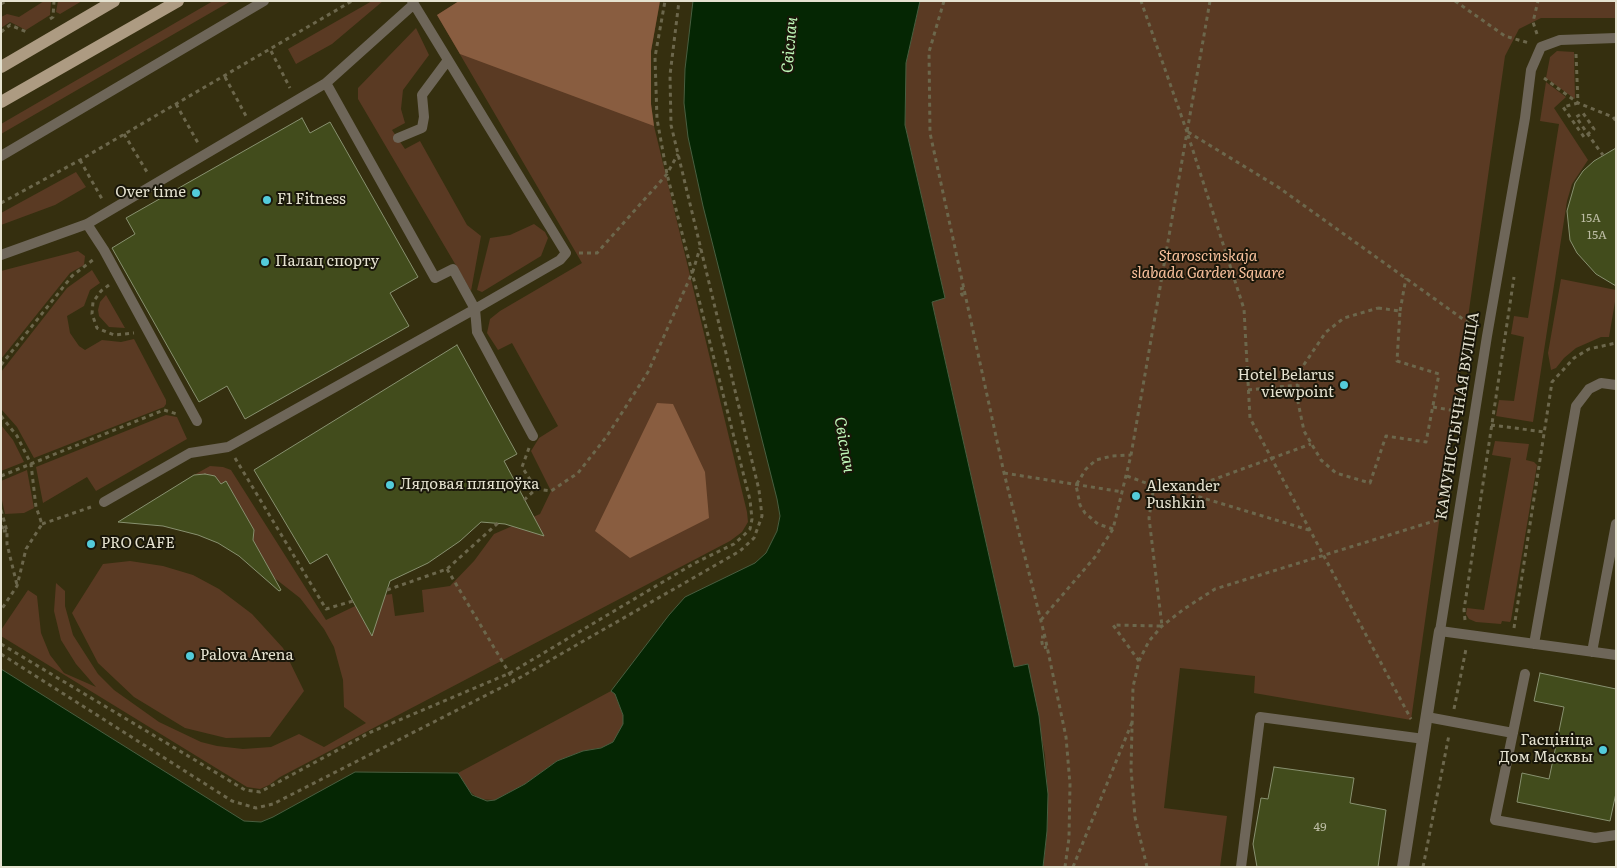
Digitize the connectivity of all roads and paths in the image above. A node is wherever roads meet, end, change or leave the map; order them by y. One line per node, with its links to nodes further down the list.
1 (6, 1): 15 (path)
2 (54, 1): 16 (path)
3 (114, 1): 24 (main road)
4 (178, 1): 31 (main road)
5 (264, 1): 42 (lane)
6 (352, 1): 22 (path)
7 (665, 1): 44 (path)
8 (679, 1): 40 (path)
9 (944, 1): 78 (path)
10 (1141, 1): 36 (path)
11 (1210, 1): 36 (path)
12 (1455, 1): 20 (path)
13 (1538, 1): 20 (path)
14 (413, 3): 23 (lane); 28 (lane)
15 (1, 4)
16 (46, 21)
17 (32, 29): 18 (path)
18 (1, 32)
19 (1616, 38): 20 (lane)
20 (1541, 47): 60 (lane, КАМУНІСТЫЧНАЯ ВУЛІЦА)
21 (1576, 48): 32 (path)
22 (271, 51): 26 (path); 30 (path)
23 (448, 60): 38 (lane); 51 (lane)
24 (1, 67)
25 (1545, 70): 27 (path)
26 (224, 77): 33 (path); 35 (path)
27 (1544, 77): 29 (path); 32 (path)
28 (326, 83): 30 (lane); 57 (lane)
29 (1543, 87)
30 (296, 100): 35 (lane)
31 (1, 102)
32 (1578, 103): 34 (path); 41 (path)
33 (176, 104): 37 (path); 39 (path)
34 (1616, 121)
35 (252, 125): 39 (lane)
36 (1187, 132): 56 (path); 65 (path); 75 (path)
37 (124, 134): 43 (path); 45 (path)
38 (398, 138)
39 (204, 154): 45 (lane)
40 (678, 154): 44 (path); 49 (path)
41 (1603, 155)
42 (1, 156)
43 (80, 160): 46 (path); 47 (path)
44 (667, 174): 51 (path); 53 (path)
45 (154, 183): 47 (lane)
46 (1, 202)
47 (108, 210): 48 (lane)
48 (87, 224): 50 (lane); 52 (lane)
49 (700, 248): 53 (path); 117 (path)
50 (104, 250): 55 (lane); 62 (path)
51 (566, 253): 57 (lane)
52 (1, 254)
53 (693, 271): 83 (path); 115 (path)
54 (1515, 271): 70 (path)
55 (119, 278): 59 (lane); 59 (path)
56 (1406, 278): 58 (path); 60 (path)
57 (475, 309): 72 (lane); 74 (lane)
58 (1400, 311): 63 (path); 66 (path)
59 (148, 330): 69 (lane)
60 (1487, 336): 67 (lane, КАМУНІСТЫЧНАЯ ВУЛІЦА)
61 (1616, 343): 71 (path)
62 (1, 365)
63 (1298, 385): 65 (path); 73 (path)
64 (1616, 385): 110 (lane)
65 (1248, 390): 76 (path)
66 (1432, 407): 67 (path); 73 (path)
67 (1475, 415): 89 (lane, КАМУНІСТЫЧНАЯ ВУЛІЦА)
68 (1, 416): 77 (path)
69 (197, 421): 77 (path)
70 (1491, 425): 71 (path); 108 (path)
71 (1545, 432): 107 (path)
72 (533, 436): 83 (path)
73 (1311, 444): 76 (path)
74 (228, 447): 87 (lane); 102 (path)
75 (1131, 455): 80 (path); 81 (path)
76 (1272, 459): 84 (path); 95 (path)
77 (31, 464): 79 (path); 91 (path)
78 (1004, 473): 81 (path); 104 (path)
79 (1, 476)
80 (1127, 476): 82 (path); 85 (path)
81 (1076, 485): 85 (path); 94 (path)
82 (1154, 486): 84 (path); 105 (path)
83 (536, 489): 86 (path)
84 (1182, 491): 95 (path)
85 (1123, 492): 94 (path)
86 (524, 500)
87 (104, 502): 91 (path)
88 (1, 510): 97 (path)
89 (1459, 513): 98 (path); 106 (lane, КАМУНІСТЫЧНАЯ ВУЛІЦА)
90 (498, 523): 99 (path)
91 (42, 524): 100 (path)
92 (1616, 524): 111 (lane)
93 (1, 526): 97 (path)
94 (1114, 529): 104 (path)
95 (1309, 530): 98 (path)
96 (1, 531): 97 (path)
97 (7, 531): 100 (path)
98 (1322, 554): 105 (path); 122 (path)
99 (447, 568): 101 (path); 115 (path)
100 (17, 586): 103 (path)
101 (387, 590)
102 (353, 601)
103 (1, 610)
104 (1041, 621): 125 (path)
105 (1162, 626): 114 (path); 114 (path)
106 (1440, 630): 108 (lane); 119 (street, КАМУНІСТЫЧНАЯ ВУЛІЦА)
107 (1513, 630)
108 (1469, 634): 110 (lane); 120 (path)
109 (1, 644): 115 (path)
110 (1534, 644): 111 (lane)
111 (1592, 652): 113 (lane)
112 (1, 654): 117 (path)
113 (1616, 655)
114 (1139, 661): 118 (path)
115 (510, 673): 117 (path)
116 (1525, 674): 121 (lane)
117 (514, 681)
118 (1134, 717): 126 (path); 127 (path)
119 (1427, 717): 120 (lane); 123 (street, КАМУНІСТЫЧНАЯ ВУЛІЦА)
120 (1451, 722): 121 (lane); 130 (path)
121 (1513, 733): 124 (lane)
122 (1408, 737): 123 (lane); 128 (lane)
123 (1424, 739): 129 (street, КАМУНІСТЫЧНАЯ ВУЛІЦА)
124 (1616, 835)
125 (1066, 867)
126 (1073, 867)
127 (1147, 867)
128 (1241, 867)
129 (1403, 867)
130 (1423, 867)

